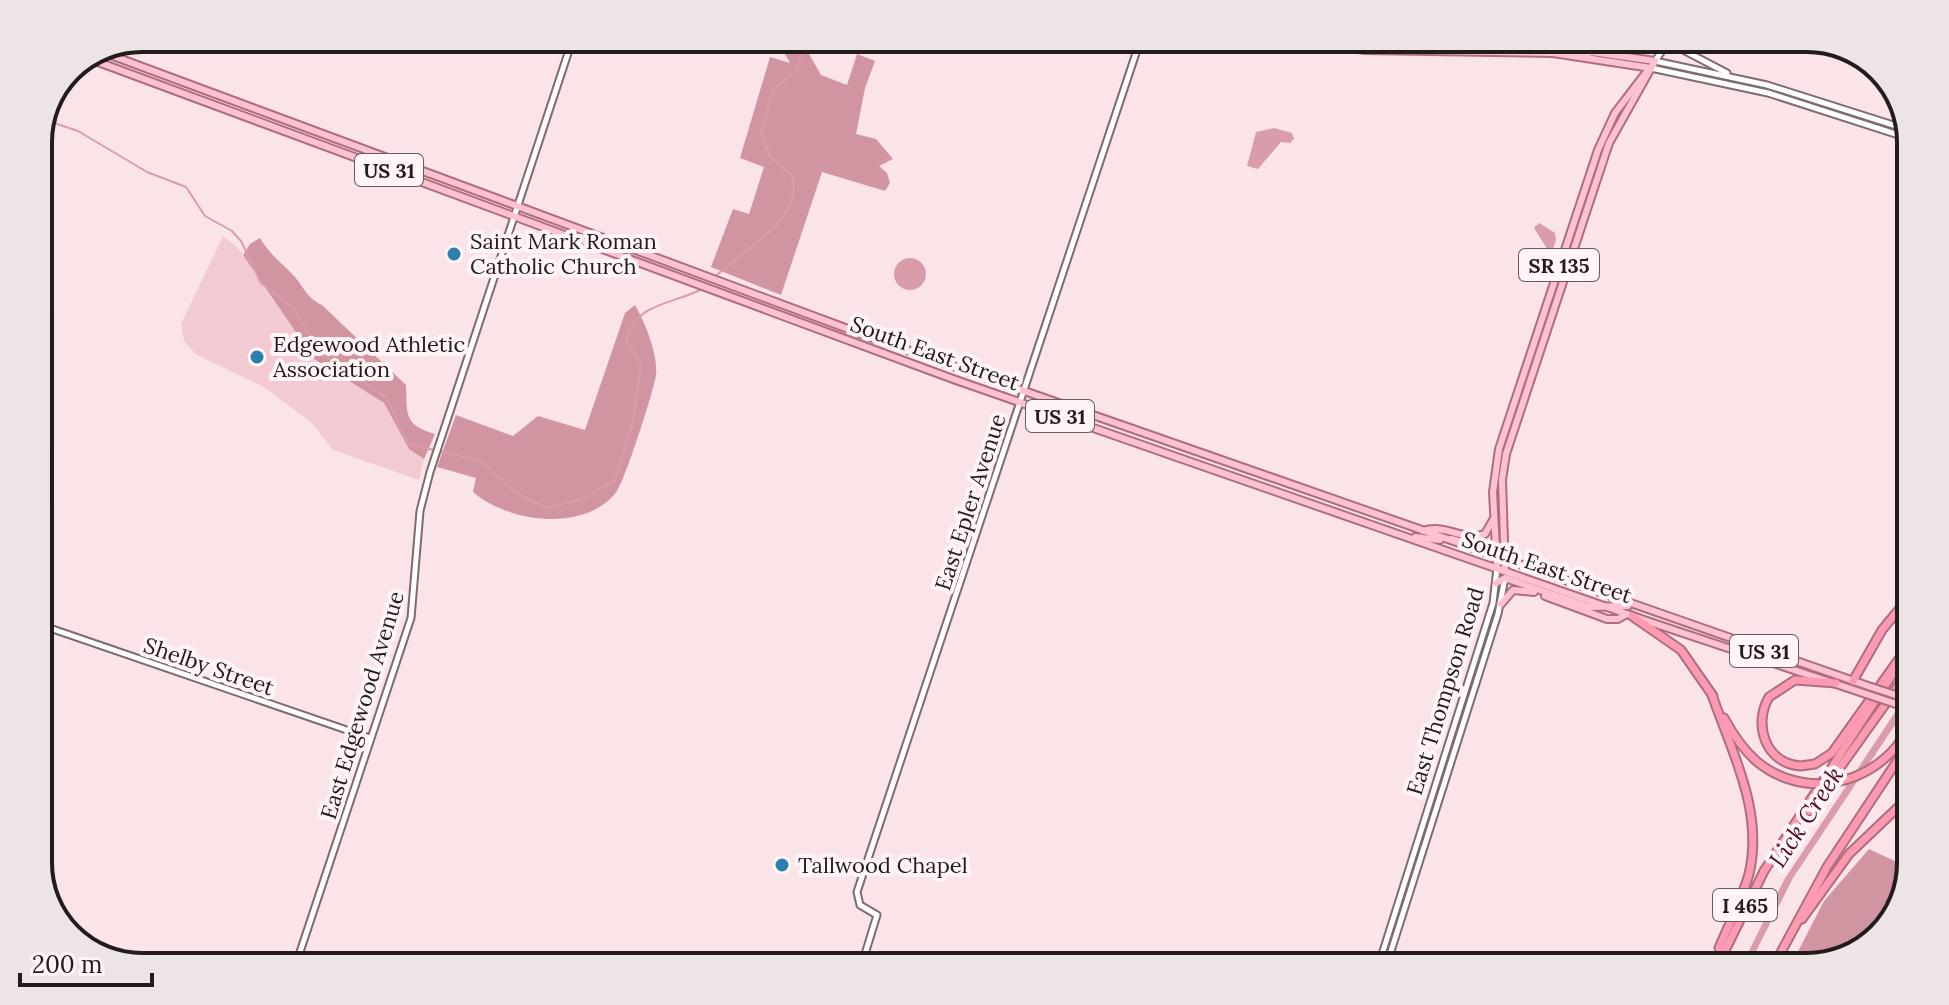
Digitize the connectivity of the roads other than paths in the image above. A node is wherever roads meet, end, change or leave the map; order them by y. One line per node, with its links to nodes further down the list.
1 (568, 52): 14 (main road, East Edgewood Avenue)
2 (1136, 52): 16 (main road, East Epler Avenue)
3 (1528, 52): 6 (main road)
4 (1661, 52): 8 (main road, East Thompson Road)
5 (1690, 52): 11 (main road)
6 (1579, 56): 8 (main road); 10 (main road)
7 (115, 57): 14 (main road, South East Street / US 31)
8 (1655, 61): 10 (main road, East Thompson Road / SR 135); 11 (main road)
9 (100, 63): 15 (main road, South East Street / US 31)
10 (1651, 68): 13 (main road); 18 (main road, East Thompson Road / SR 135); 22 (main road, East Thompson Road / SR 135)
11 (1731, 76): 12 (main road)
12 (1895, 126)
13 (1897, 134)
14 (518, 207): 15 (main road, East Edgewood Avenue); 16 (main road, South East Street / US 31)
15 (515, 216): 17 (main road, South East Street / US 31); 43 (main road, East Edgewood Avenue)
16 (1023, 392): 17 (main road, East Epler Avenue); 19 (main road, South East Street / US 31)
17 (1020, 402): 20 (main road, South East Street / US 31); 52 (main road, East Epler Avenue)
18 (1494, 516): 19 (main road); 23 (main road, East Thompson Road / SR 135)
19 (1422, 531): 21 (main road, South East Street / US 31)
20 (1404, 536): 21 (main road); 25 (main road, South East Street / US 31)
21 (1446, 540): 23 (main road, South East Street / US 31)
22 (1505, 544): 23 (main road); 24 (main road, East Thompson Road / SR 135)
23 (1496, 554): 24 (main road, South East Street / US 31); 25 (main road, East Thompson Road / SR 135)
24 (1505, 560): 26 (main road, East Thompson Road / SR 135); 30 (main road, South East Street / US 31)
25 (1497, 568): 26 (main road, South East Street / US 31); 27 (main road, East Thompson Road)
26 (1505, 574): 27 (main road); 28 (main road, East Thompson Road); 29 (main road, South East Street / US 31)
27 (1496, 583): 47 (main road, East Thompson Road)
28 (1501, 604): 32 (main road); 48 (main road, East Thompson Road)
29 (1610, 607): 30 (main road); 32 (main road, South East Street / US 31)
30 (1651, 611): 36 (main road, South East Street / US 31)
31 (1897, 612): 36 (highway)
32 (1630, 615): 37 (main road, South East Street); 40 (highway, US 31)
33 (52, 629): 43 (main road, Shelby Street)
34 (1897, 661): 37 (highway)
35 (1897, 668): 49 (highway, I 465)
36 (1853, 681): 39 (main road, South East Street / US 31)
37 (1836, 683): 39 (main road, South East Street)
38 (1897, 687): 49 (highway)
39 (1868, 690): 41 (main road, South East Street / US 31, bridge); 42 (main road, South East Street, bridge)
40 (1712, 695): 44 (highway, bridge); 55 (highway, US 31)
41 (1897, 697)
42 (1897, 703)
43 (370, 738): 51 (main road, East Edgewood Avenue)
44 (1897, 746)
45 (1897, 761): 50 (highway, I 465)
46 (1897, 808): 50 (highway)
47 (1421, 828): 48 (main road); 53 (main road, East Thompson Road)
48 (1429, 832): 54 (main road, East Thompson Road)
49 (1780, 848): 56 (highway, I 465)
50 (1790, 933): 57 (highway, I 465)
51 (300, 953)
52 (865, 953)
53 (1382, 953)
54 (1390, 953)
55 (1720, 953)
56 (1722, 953)
57 (1780, 953)

